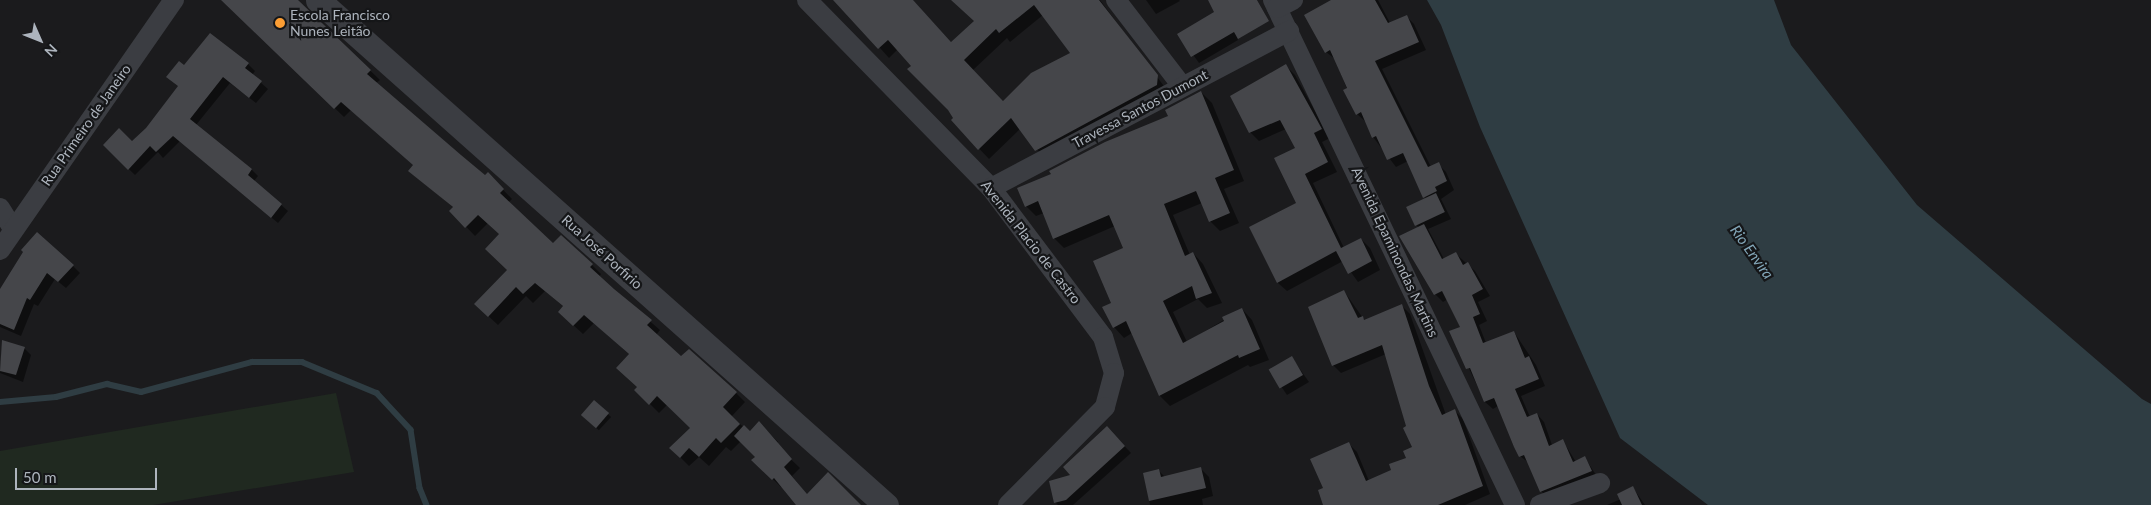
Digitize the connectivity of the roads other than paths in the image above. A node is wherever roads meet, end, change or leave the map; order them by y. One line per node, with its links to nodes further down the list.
1 (174, 0): 10 (street, Rua Primeiro de Janeiro)
2 (318, 0): 13 (street, Rua José Porfirio)
3 (808, 0): 8 (street, Avenida Placio de Castro)
4 (1116, 0): 7 (street)
5 (1281, 3): 6 (street, Avenida Epaminondas Martins)
6 (1290, 32): 7 (street, Travessa Santos Dumont); 15 (street, Avenida Epaminondas Martins)
7 (1182, 86): 8 (street, Travessa Santos Dumont)
8 (991, 188): 14 (street, Avenida Placio de Castro)
9 (0, 208): 10 (street)
10 (13, 229): 11 (street, Rua Primeiro de Janeiro)
11 (0, 250)
12 (1600, 483): 16 (street)
13 (886, 505)
14 (1008, 505)
15 (1515, 505)
16 (1540, 505)

